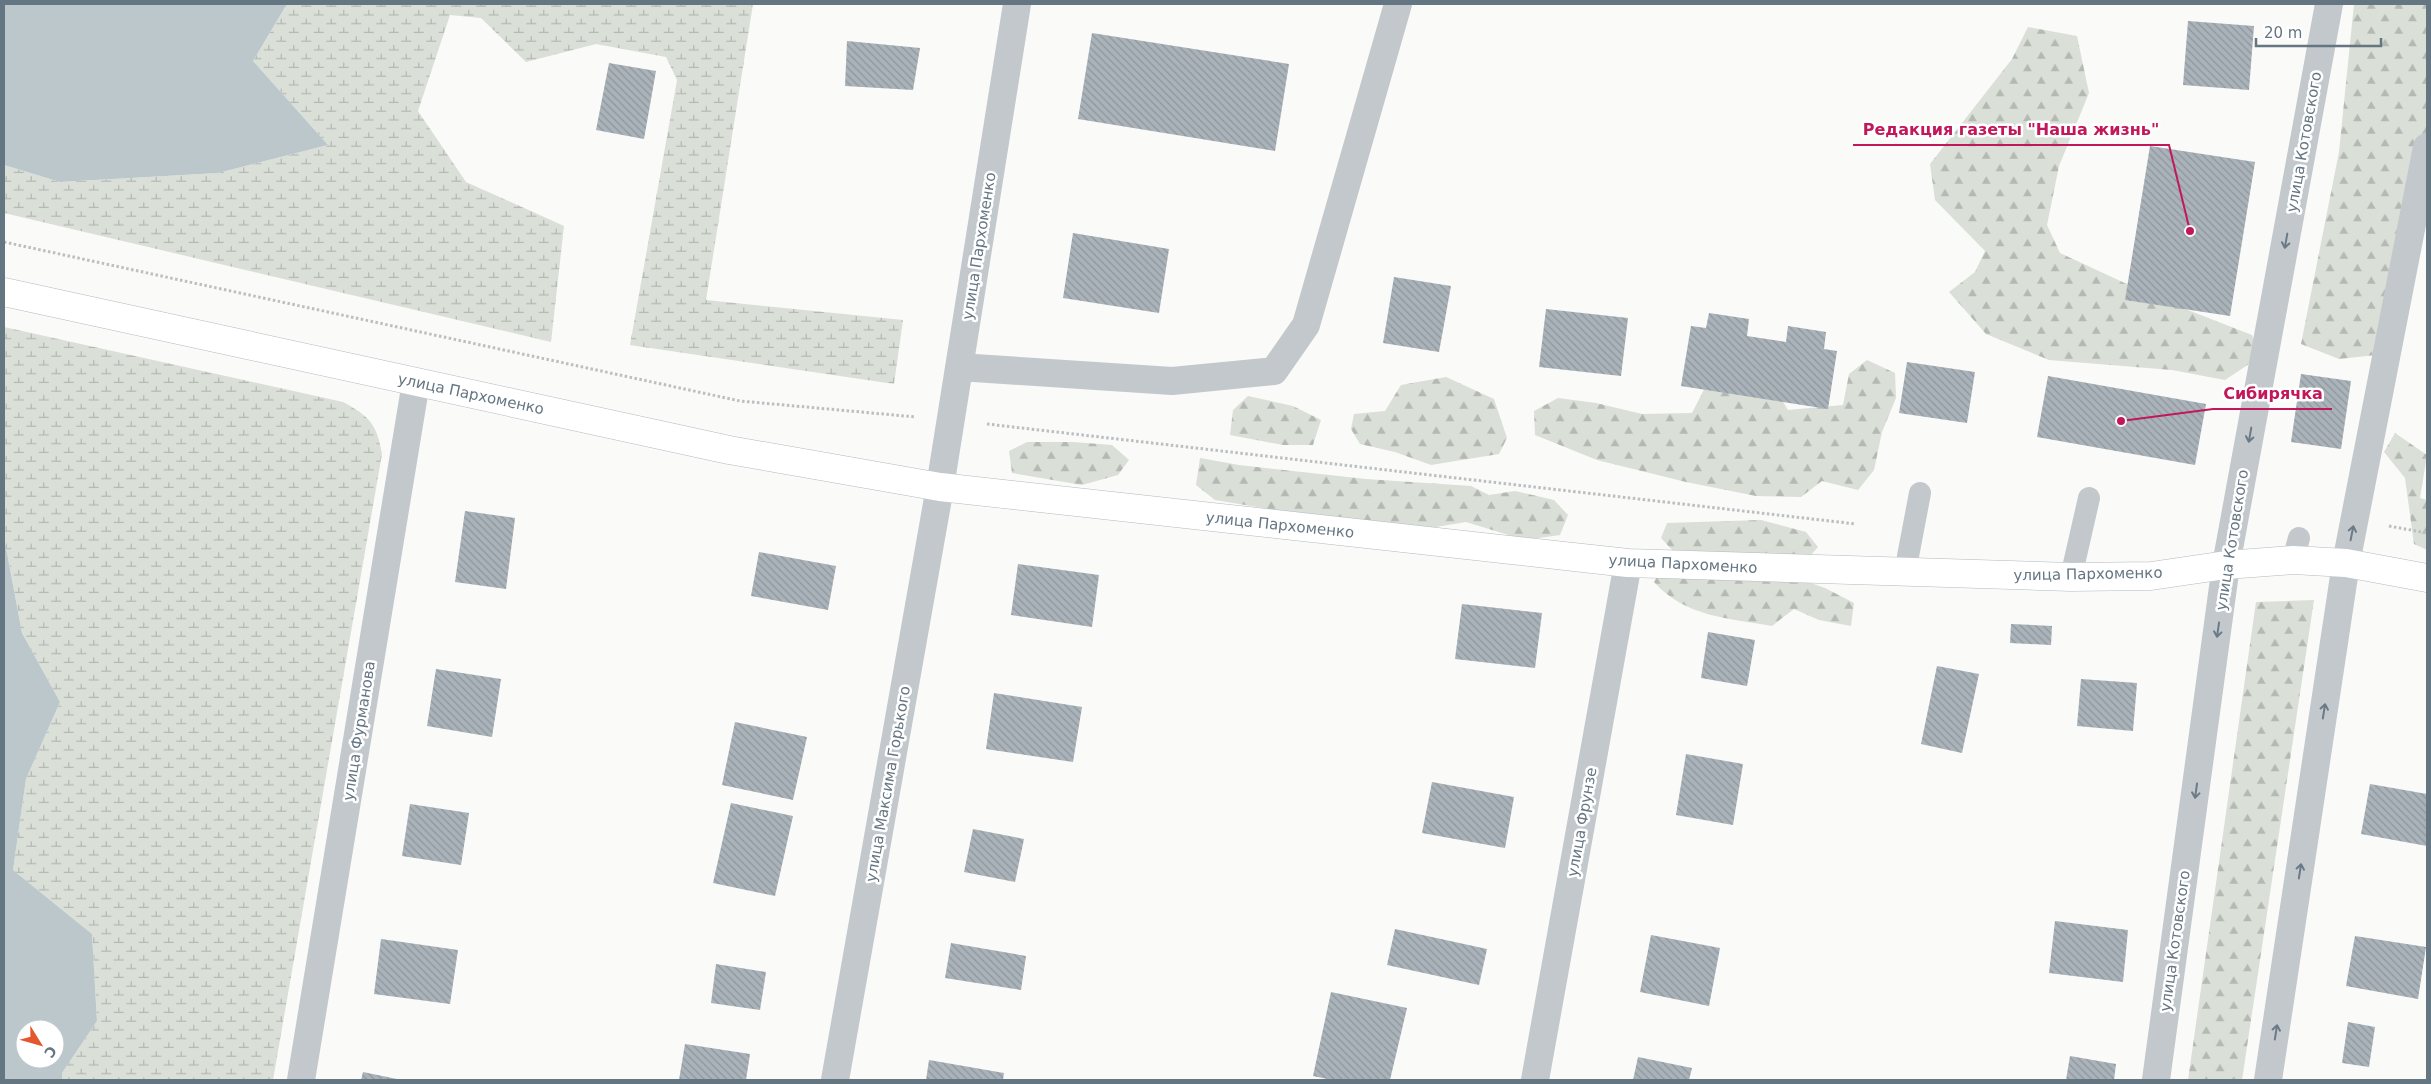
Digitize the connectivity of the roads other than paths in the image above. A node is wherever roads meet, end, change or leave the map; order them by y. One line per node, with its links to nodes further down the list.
1 (1017, 4): 6 (street, улица Пархоменко)
2 (1398, 4): 6 (street)
3 (2329, 4): 13 (street, улица Котовского, one-way to 13)
4 (2427, 147): 12 (street, one-way to 4)
5 (4, 292): 7 (street, улица Пархоменко)
6 (959, 367): 8 (street, улица Пархоменко)
7 (416, 382): 8 (street, улица Пархоменко); 17 (street, улица Фурманова)
8 (940, 487): 11 (street, улица Пархоменко); 18 (street, улица Максима Горького)
9 (1920, 493): 14 (lane)
10 (2088, 498): 15 (lane)
11 (1628, 563): 14 (street, улица Пархоменко); 19 (street, улица Фрунзе)
12 (2346, 563): 13 (street, улица Пархоменко); 16 (street, улица Пархоменко); 21 (street, one-way to 12)
13 (2226, 564): 15 (street, улица Пархоменко); 20 (street, улица Котовского, one-way to 20)
14 (1905, 572): 15 (street, улица Пархоменко)
15 (2071, 578)
16 (2427, 578)
17 (301, 1080)
18 (835, 1080)
19 (1535, 1080)
20 (2156, 1080)
21 (2268, 1080)

